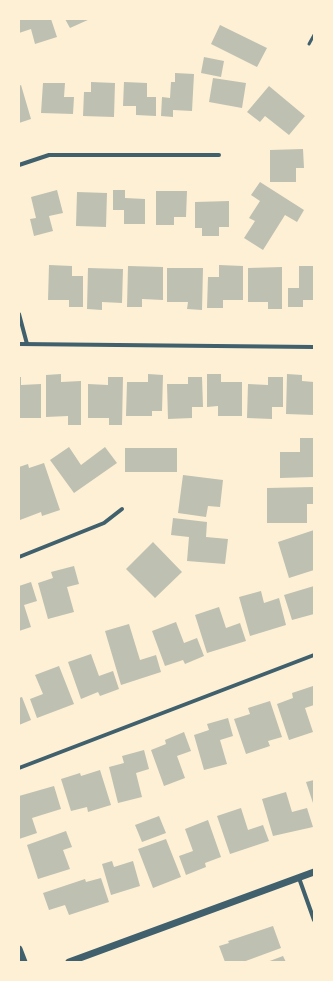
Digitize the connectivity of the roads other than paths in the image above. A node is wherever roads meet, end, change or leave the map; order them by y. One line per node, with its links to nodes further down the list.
1 (314, 35): 2 (lane)
2 (308, 44)
3 (219, 155): 4 (street)
4 (19, 165)
5 (19, 314): 7 (street)
6 (19, 344): 7 (street)
7 (27, 344): 8 (street)
8 (314, 347)
9 (122, 509): 10 (street)
10 (19, 557)
11 (314, 655): 12 (street)
12 (19, 768)
13 (314, 872): 14 (street)
14 (299, 878): 15 (street); 18 (street)
15 (314, 920)
16 (19, 949): 17 (street)
17 (24, 962)
18 (69, 962)

